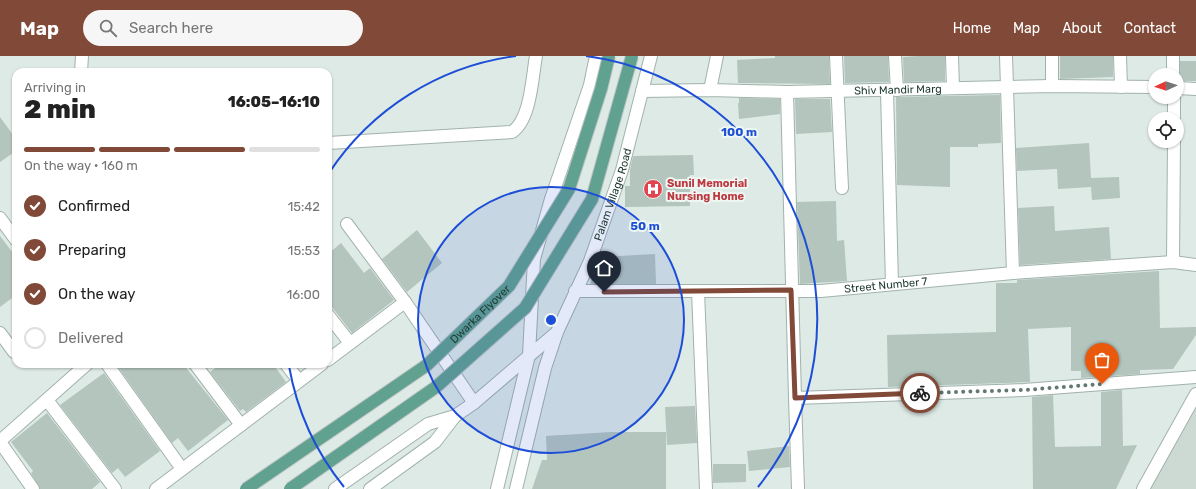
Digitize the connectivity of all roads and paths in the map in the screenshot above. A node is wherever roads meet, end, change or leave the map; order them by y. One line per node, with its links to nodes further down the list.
1 (82, 56): 15 (street)
2 (536, 56): 29 (street)
3 (596, 56): 48 (street)
4 (609, 56): 68 (main road, Dwarka Flyover, bridge)
5 (632, 56): 69 (main road, bridge)
6 (651, 56): 26 (street, Palam Village Road)
7 (717, 56): 24 (street)
8 (836, 56): 27 (street)
9 (895, 56): 25 (street)
10 (952, 56): 21 (street)
11 (1006, 56): 18 (street)
12 (1052, 56): 17 (street)
13 (1120, 56): 19 (street)
14 (1173, 56): 16 (street)
15 (81, 68)
16 (1173, 68)
17 (1052, 86): 18 (street, Shiv Mandir Marg); 19 (street, Shiv Mandir Marg)
18 (1006, 87): 21 (street, Shiv Mandir Marg); 37 (street)
19 (1121, 87): 20 (street, Shiv Mandir Marg)
20 (1148, 87)
21 (953, 88): 25 (street, Shiv Mandir Marg)
22 (1184, 88): 23 (street)
23 (1196, 89)
24 (710, 90): 26 (street, Shiv Mandir Marg); 28 (street, Shiv Mandir Marg)
25 (892, 90): 27 (street, Shiv Mandir Marg); 38 (street)
26 (642, 91): 40 (street, Palam Village Road)
27 (837, 91): 28 (street, Shiv Mandir Marg); 31 (street)
28 (787, 92): 39 (street)
29 (332, 143)
30 (1174, 148): 35 (street)
31 (842, 188)
32 (0, 218): 34 (street)
33 (347, 224): 42 (street)
34 (12, 234)
35 (1173, 262): 36 (street, Street Number 7); 37 (street, Street Number 7)
36 (1196, 265)
37 (1013, 273): 38 (street, Street Number 7)
38 (892, 284): 39 (street, Street Number 7)
39 (791, 290): 41 (street, Street Number 7); 58 (street)
40 (575, 291): 41 (street, Street Number 7); 44 (street, Palam Village Road)
41 (698, 291): 74 (street)
42 (405, 302): 46 (street); 60 (street)
43 (332, 320): 46 (street)
44 (557, 332): 48 (street); 73 (street, Palam Village Road)
45 (0, 333): 47 (street)
46 (350, 343): 49 (street)
47 (12, 349)
48 (529, 355): 60 (street); 72 (street)
49 (332, 357)
50 (83, 368): 59 (street)
51 (110, 368): 64 (street)
52 (198, 368): 62 (street)
53 (289, 368): 56 (street)
54 (317, 368): 56 (street)
55 (1196, 377): 58 (street)
56 (299, 381): 62 (street)
57 (1196, 394): 76 (street)
58 (795, 398): 75 (street)
59 (47, 400): 63 (street); 66 (street)
60 (474, 403): 61 (street)
61 (455, 416): 70 (street); 71 (street)
62 (241, 425): 64 (street)
63 (0, 441): 65 (street)
64 (182, 469): 67 (street)
65 (33, 489)
66 (115, 489)
67 (156, 489)
68 (246, 489)
69 (290, 489)
70 (335, 489)
71 (370, 489)
72 (497, 489)
73 (516, 489)
74 (706, 489)
75 (798, 489)
76 (1142, 489)

